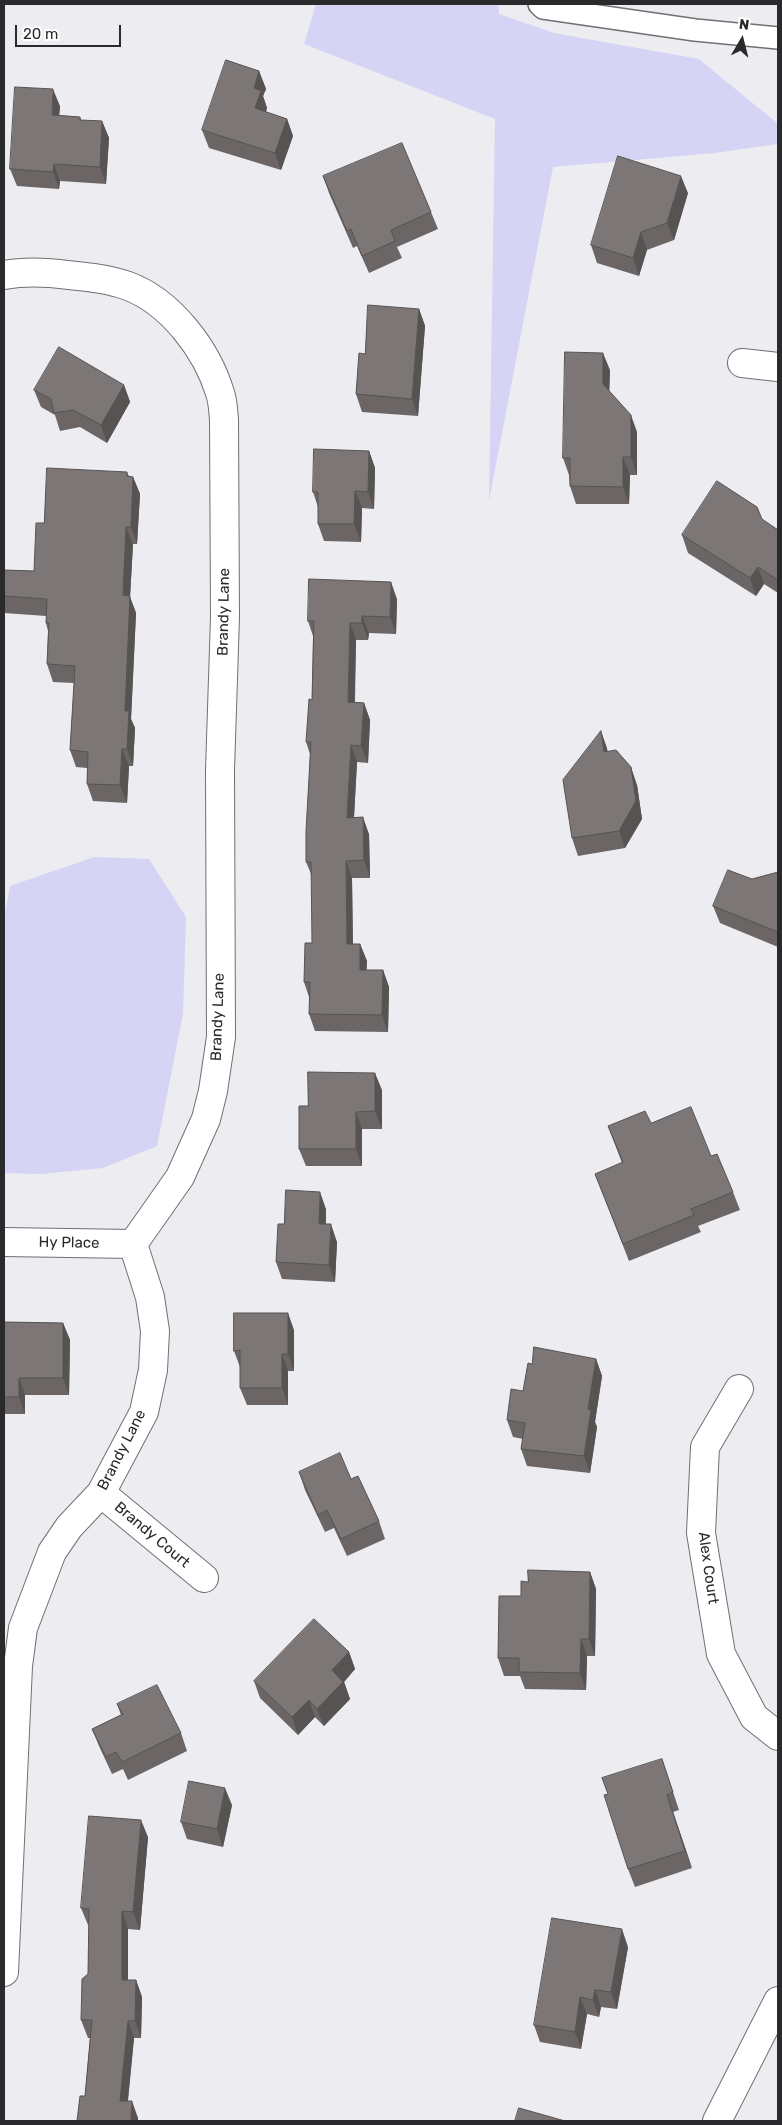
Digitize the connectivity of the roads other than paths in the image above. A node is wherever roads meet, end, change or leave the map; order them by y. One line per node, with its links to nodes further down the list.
1 (539, 4): 2 (lane)
2 (778, 38)
3 (4, 275): 7 (street, Brandy Lane)
4 (742, 363): 5 (street)
5 (778, 367)
6 (4, 1242): 7 (street, Hy Place)
7 (133, 1244): 9 (street, Brandy Lane)
8 (738, 1389): 11 (street, Alex Court)
9 (101, 1493): 10 (street, Brandy Court); 12 (street, Brandy Lane)
10 (204, 1578)
11 (778, 1736)
12 (4, 1972)
13 (778, 2001): 14 (street)
14 (718, 2121)

